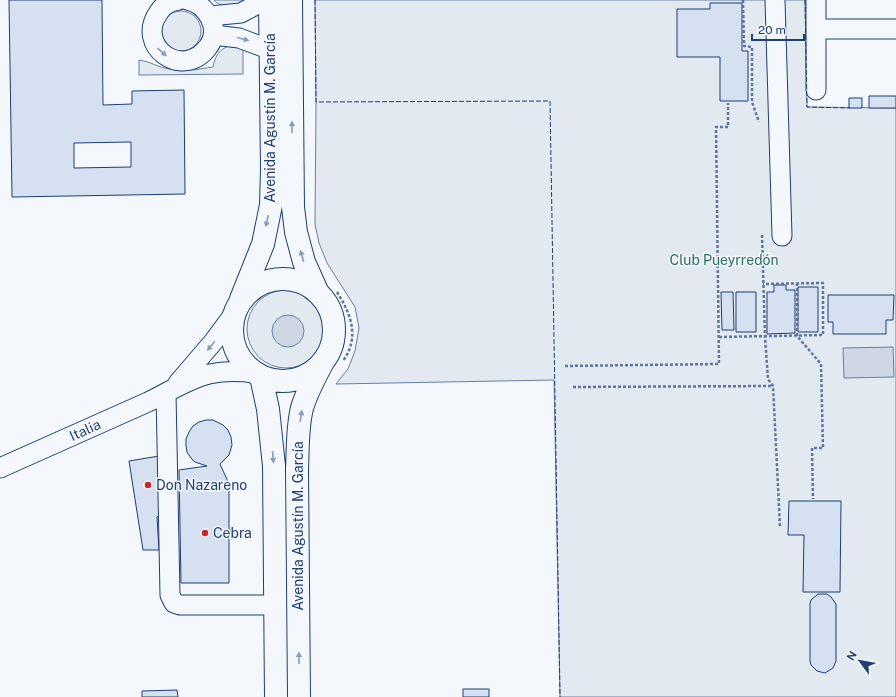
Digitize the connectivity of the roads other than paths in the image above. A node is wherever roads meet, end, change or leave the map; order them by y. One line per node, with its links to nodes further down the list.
1 (188, 0): 7 (street); 8 (street)
2 (265, 0): 8 (street)
3 (270, 0): 12 (main road, Avenida Agustín M. García)
4 (291, 0): 15 (main road, Avenida Agustín M. García, one-way to 4)
5 (775, 0): 14 (street)
6 (816, 0): 9 (street)
7 (161, 4): 11 (street, one-way to 11)
8 (210, 16): 11 (street)
9 (816, 29): 10 (street); 13 (street)
10 (896, 29)
11 (213, 35): 12 (street, one-way to 12)
12 (271, 50): 16 (main road, Avenida Agustín M. García, one-way to 16)
13 (816, 90)
14 (782, 236)
15 (317, 292): 16 (main road); 17 (main road)
16 (237, 308): 18 (main road); 19 (street, Italia, one-way to 19)
17 (324, 360): 18 (main road); 23 (main road, Avenida Agustín M. García, one-way to 17)
18 (258, 375): 19 (street, Italia); 21 (main road, Avenida Agustín M. García, one-way to 21)
19 (168, 392): 20 (street, Italia); 21 (street)
20 (0, 468)
21 (274, 605): 22 (main road, Avenida Agustín M. García)
22 (276, 697)
23 (299, 697)

